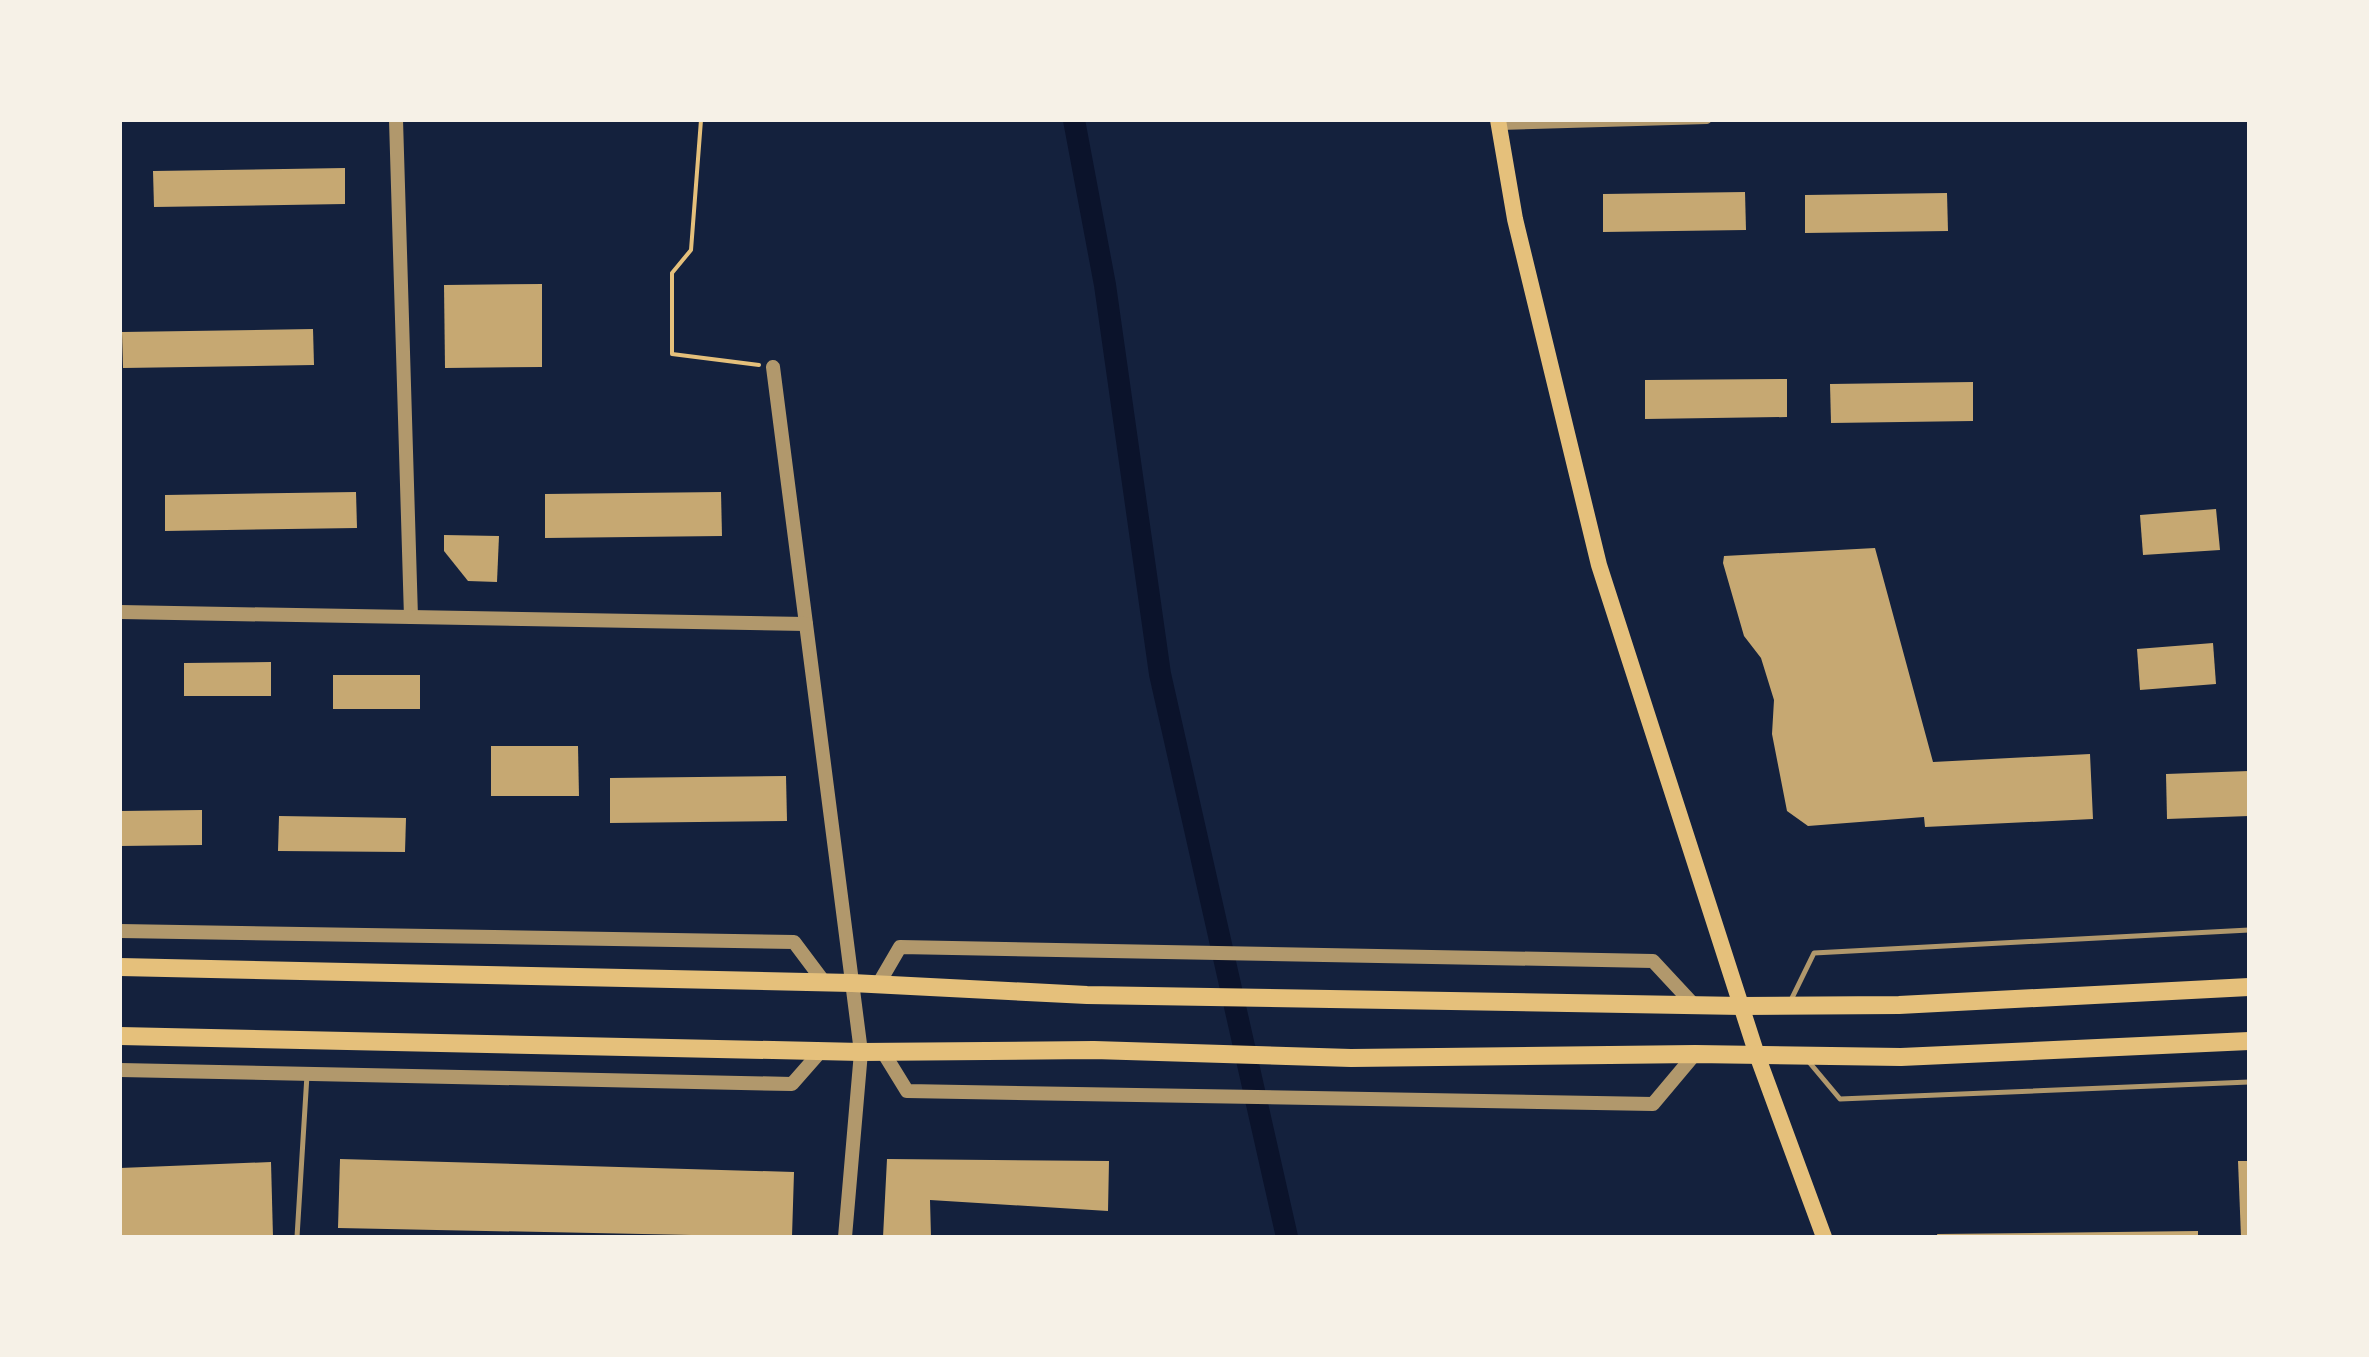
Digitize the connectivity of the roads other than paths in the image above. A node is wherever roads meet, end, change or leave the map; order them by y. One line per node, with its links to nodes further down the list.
1 (396, 120): 6 (street)
2 (1707, 120): 3 (street)
3 (1499, 123): 16 (main road)
4 (773, 367): 7 (street)
5 (120, 612): 6 (street)
6 (411, 617): 7 (street)
7 (806, 624): 12 (street)
8 (2249, 930): 17 (lane)
9 (120, 931): 11 (street)
10 (120, 967): 11 (highway)
11 (824, 982): 12 (highway)
12 (852, 983): 13 (highway); 21 (street)
13 (879, 983): 15 (highway); 15 (street)
14 (2249, 987): 17 (highway)
15 (1693, 1004): 16 (highway)
16 (1742, 1006): 17 (highway); 24 (main road)
17 (1788, 1006)
18 (120, 1036): 20 (highway)
19 (2249, 1041): 25 (highway)
20 (821, 1051): 21 (highway); 27 (street)
21 (861, 1052): 22 (highway); 30 (street)
22 (883, 1052): 23 (highway); 23 (street)
23 (1695, 1054): 24 (highway)
24 (1757, 1055): 25 (highway); 31 (main road)
25 (1803, 1056): 28 (lane)
26 (120, 1070): 27 (street)
27 (308, 1074): 29 (lane)
28 (2249, 1082)
29 (297, 1237)
30 (845, 1237)
31 (1824, 1237)

